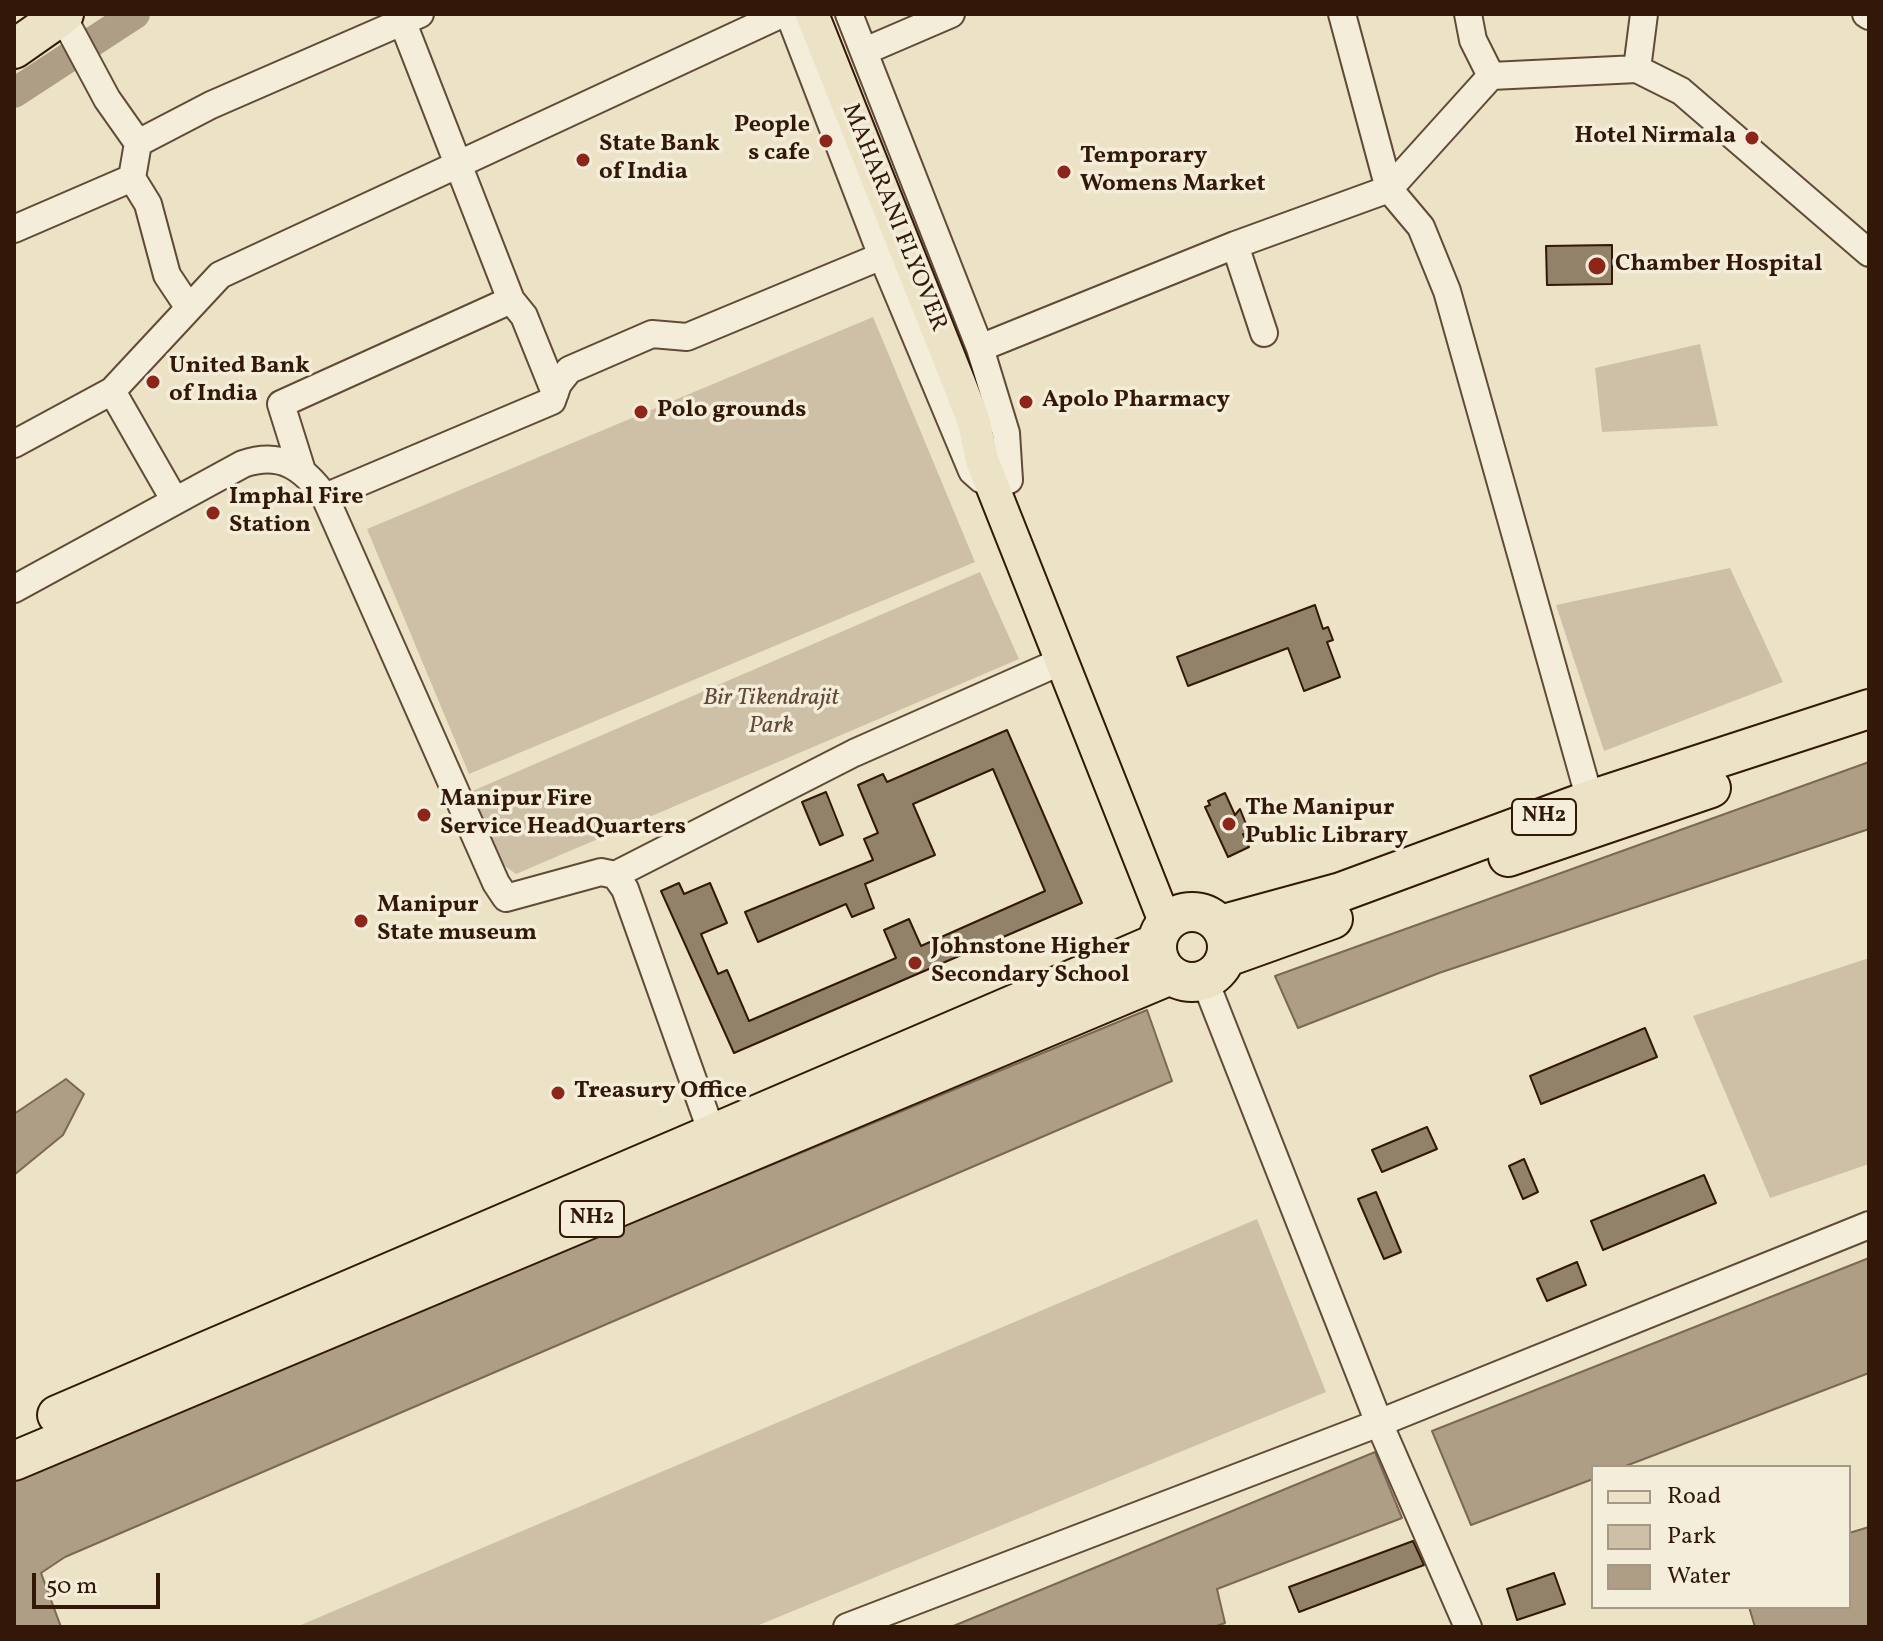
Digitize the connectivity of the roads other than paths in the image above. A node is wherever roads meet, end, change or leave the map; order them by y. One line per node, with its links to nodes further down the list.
1 (782, 14): 17 (street)
2 (789, 14): 23 (street)
3 (812, 14): 32 (main road, MAHARANI FLYOVER)
4 (849, 14): 13 (street)
5 (951, 14): 13 (street)
6 (1342, 14): 19 (street)
7 (1468, 14): 15 (street)
8 (1644, 14): 14 (street)
9 (57, 18): 11 (highway); 12 (highway); 16 (street)
10 (411, 19): 16 (street); 17 (street)
11 (14, 27)
12 (14, 49)
13 (865, 51): 27 (street)
14 (1637, 69): 15 (street); 22 (street)
15 (1491, 76): 19 (street)
16 (138, 143): 18 (street)
17 (456, 166): 24 (street); 25 (street)
18 (132, 178): 20 (street); 25 (street)
19 (1389, 189): 21 (street); 40 (street)
20 (14, 229)
21 (1235, 245): 26 (street); 27 (street)
22 (1869, 253)
23 (882, 256): 29 (street); 32 (street)
24 (511, 300): 29 (street); 31 (street)
25 (189, 308): 28 (street)
26 (1264, 333)
27 (980, 348): 32 (street)
28 (112, 391): 30 (street); 34 (street)
29 (555, 393): 33 (street)
30 (14, 444)
31 (302, 471): 33 (street); 34 (street)
32 (1002, 486): 36 (main road); 39 (main road)
33 (325, 497): 41 (street)
34 (175, 501): 35 (street)
35 (14, 589)
36 (1062, 661): 39 (main road); 41 (street)
37 (1869, 709): 40 (highway, NH2)
38 (1869, 733): 42 (highway, NH2)
39 (1117, 772): 42 (main road)
40 (1590, 800): 42 (highway, NH2)
41 (615, 875): 43 (street)
42 (1190, 945): 43 (highway, NH2); 45 (street); 46 (highway, NH2)
43 (713, 1136): 46 (highway, NH2)
44 (1869, 1225): 45 (street)
45 (1379, 1423): 47 (street); 48 (street)
46 (18, 1454)
47 (847, 1627)
48 (1468, 1627)

